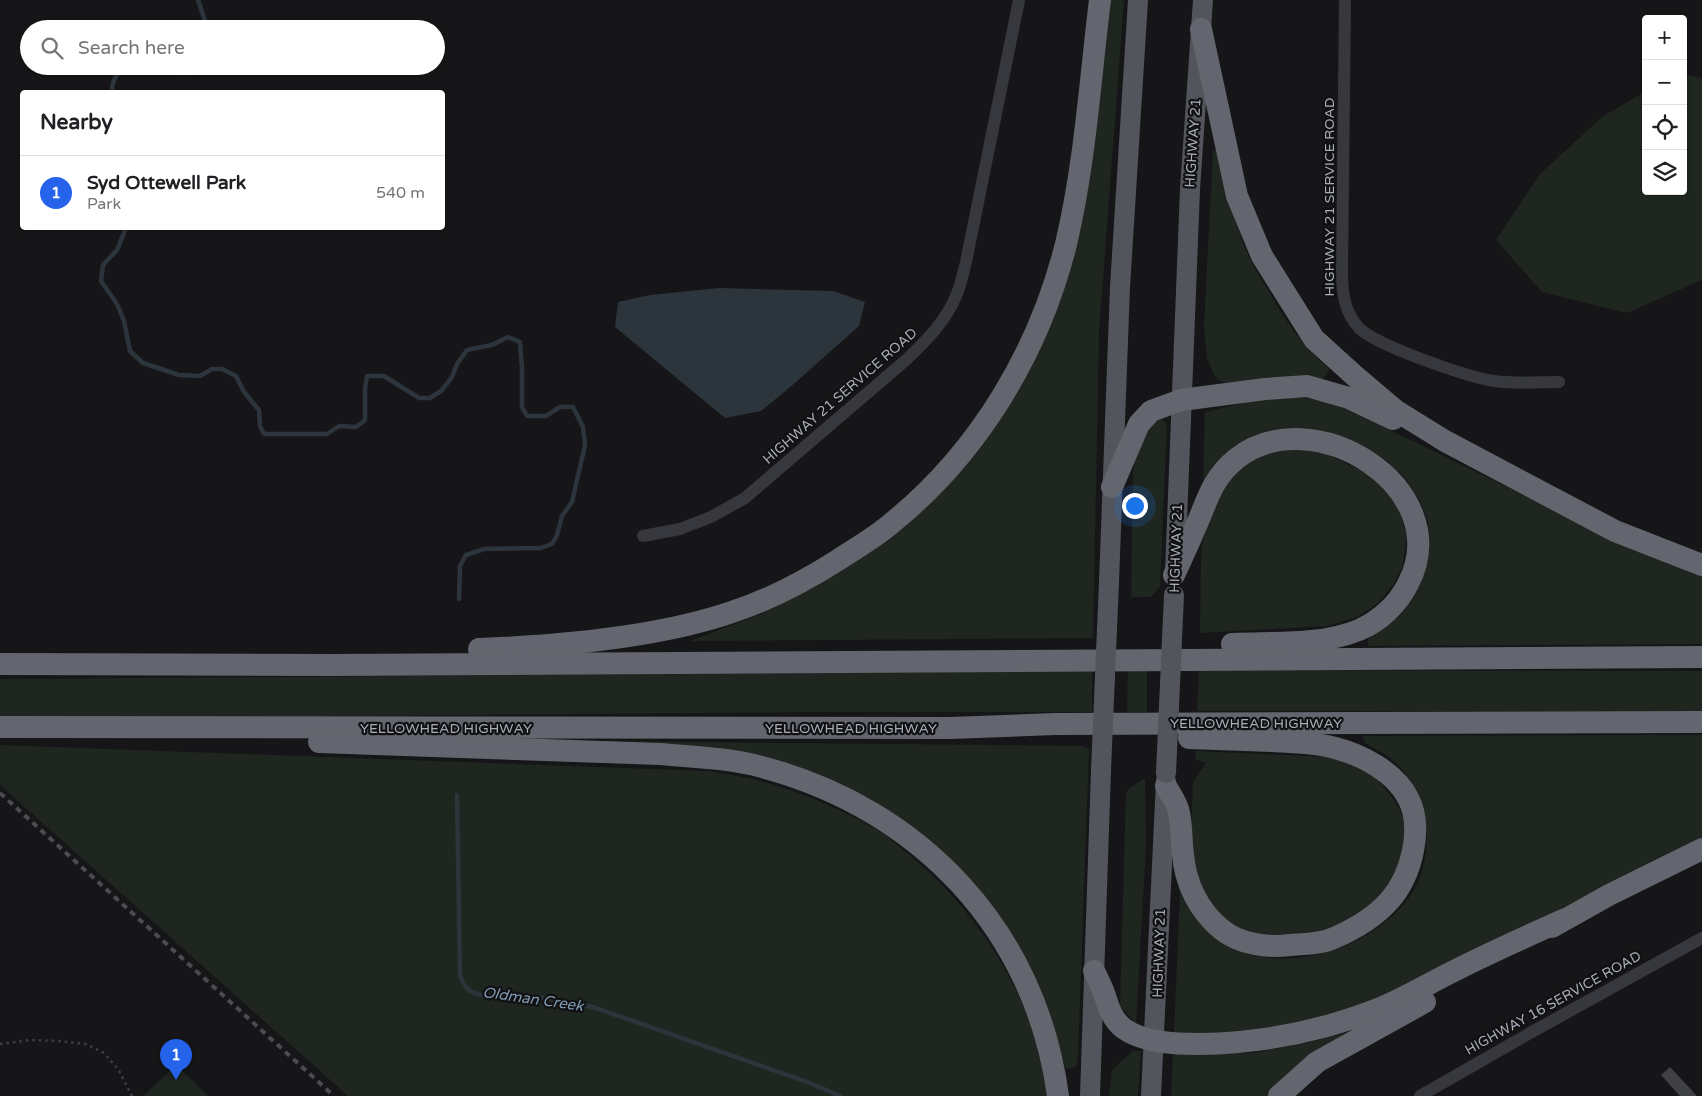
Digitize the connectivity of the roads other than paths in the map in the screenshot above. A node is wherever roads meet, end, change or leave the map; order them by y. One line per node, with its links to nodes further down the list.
1 (1019, 0): 11 (street, HIGHWAY 21 SERVICE ROAD)
2 (1100, 0): 17 (highway)
3 (1138, 0): 10 (main road)
4 (1203, 0): 6 (main road, HIGHWAY 21)
5 (1345, 0): 7 (street, HIGHWAY 21 SERVICE ROAD)
6 (1201, 29): 8 (main road, HIGHWAY 21); 9 (highway)
7 (1559, 382)
8 (1181, 400): 9 (highway); 10 (highway); 13 (main road, HIGHWAY 21)
9 (1445, 441): 12 (highway)
10 (1112, 487): 26 (main road, bridge)
11 (643, 536)
12 (1702, 565)
13 (1174, 585): 15 (highway); 22 (main road, HIGHWAY 21, bridge)
14 (1702, 657): 15 (highway)
15 (1204, 659): 17 (highway)
16 (0, 664): 17 (highway)
17 (332, 664)
18 (1702, 722): 21 (highway, YELLOWHEAD HIGHWAY)
19 (0, 727): 20 (highway, YELLOWHEAD HIGHWAY)
20 (61, 727): 21 (highway, YELLOWHEAD HIGHWAY); 28 (highway)
21 (950, 728): 22 (highway)
22 (1166, 780): 27 (main road, HIGHWAY 21)
23 (1702, 849): 24 (highway)
24 (1564, 920): 27 (highway); 31 (highway)
25 (1702, 938): 32 (street, HIGHWAY 16 SERVICE ROAD)
26 (1094, 971): 27 (highway); 29 (main road)
27 (1155, 1040): 30 (main road, HIGHWAY 21)
28 (1058, 1096)
29 (1090, 1096)
30 (1151, 1096)
31 (1279, 1096)
32 (1420, 1096)

